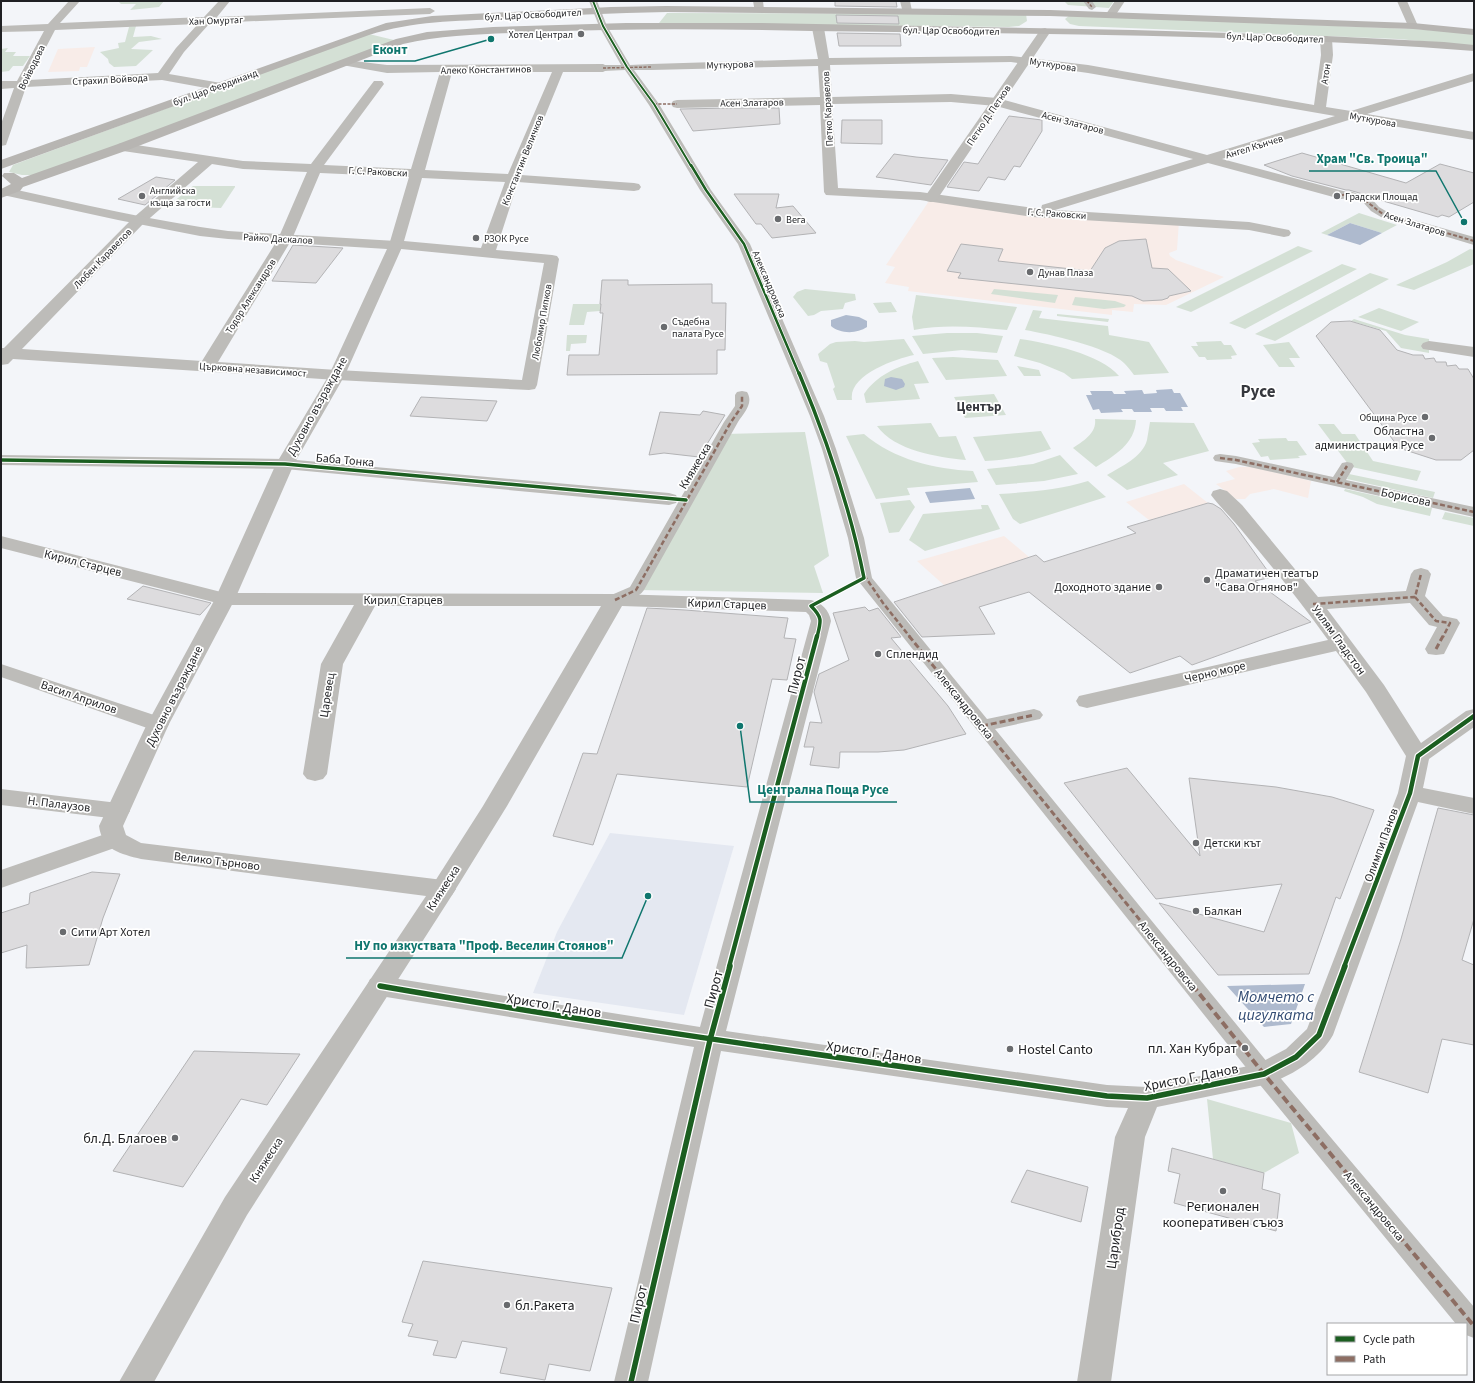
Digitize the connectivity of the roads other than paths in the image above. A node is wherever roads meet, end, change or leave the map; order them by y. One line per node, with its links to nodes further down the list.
1 (75, 1): 14 (street, Войводова)
2 (225, 1): 11 (street)
3 (1120, 1): 10 (street)
4 (1402, 1): 13 (street)
5 (759, 5): 6 (main road, бул. Цар Освободител); 7 (main road, бул. Цар Освободител)
6 (595, 6): 9 (main road, бул. Цар Освободител); 12 (street, Александровска)
7 (906, 6): 8 (main road, бул. Цар Освободител)
8 (1051, 8): 10 (main road, бул. Цар Освободител); 17 (main road)
9 (430, 10): 11 (street, Хан Омуртаг); 19 (street); 35 (main road, бул. Цар Фердинанд)
10 (1111, 14): 13 (main road, бул. Цар Освободител)
11 (207, 20): 14 (street, Хан Омуртаг); 30 (street)
12 (603, 26): 15 (main road, бул. Цар Освободител); 19 (main road, бул. Цар Освободител); 26 (street, Александровска)
13 (1413, 26): 18 (main road, бул. Цар Освободител)
14 (51, 27): 16 (street, Хан Омуртаг); 32 (street, Войводова)
15 (818, 28): 17 (main road, бул. Цар Освободител); 23 (street, Петко Каравелов)
16 (1, 29)
17 (1045, 31): 20 (main road, бул. Цар Освободител); 22 (street, Петко Д. Петков)
18 (1474, 32)
19 (430, 34): 24 (main road, бул. Цар Фердинанд)
20 (1326, 39): 21 (main road, бул. Цар Освободител); 42 (street, Атон)
21 (1474, 48)
22 (1024, 60): 23 (street, Муткурова); 39 (street, Петко Д. Петков); 42 (street, Муткурова)
23 (824, 62): 25 (street, Муткурова); 38 (street, Петко Каравелов)
24 (346, 63): 29 (street, Алеко Константинов); 46 (main road, бул. Цар Фердинанд)
25 (651, 66): 26 (street, Муткурова)
26 (627, 67): 28 (street, Алеко Константинов); 40 (street, Александровска)
27 (559, 68): 28 (street, Алеко Константинов); 29 (street, Алеко Константинов); 53 (street, Константин Величков)
28 (603, 68)
29 (446, 70): 51 (street, Духовно възраждане)
30 (162, 76): 32 (street, Страхил Войвода); 35 (street, Страхил Войвода)
31 (1474, 77): 36 (street, Ангел Кънчев)
32 (21, 84): 34 (street, Страхил Войвода); 45 (street, Войводова)
33 (378, 84): 50 (street, Тодор Александров)
34 (1, 85)
35 (217, 86): 49 (main road, бул. Цар Фердинанд)
36 (1445, 86): 37 (street); 43 (street, Ангел Кънчев)
37 (1467, 92)
38 (827, 100): 39 (street, Асен Златаров); 41 (street, Асен Златаров); 56 (street, Петко Каравелов)
39 (997, 102): 47 (street, Асен Златаров); 58 (street, Петко Д. Петков)
40 (654, 104): 41 (street, Асен Златаров); 97 (street, Александровска)
41 (677, 104)
42 (1320, 109): 43 (street, Муткурова)
43 (1352, 115): 44 (street, Муткурова); 47 (street, Ангел Кънчев)
44 (1474, 136)
45 (2, 137)
46 (123, 147): 48 (street, Г. С. Раковски); 55 (main road, бул. Цар Фердинанд)
47 (1212, 159): 57 (street, Асен Златаров); 59 (street, Ангел Кънчев)
48 (209, 160): 50 (street, Г. С. Раковски); 60 (street, Любен Каравелов)
49 (1, 165)
50 (315, 168): 51 (street, Г. С. Раковски); 62 (street, Тодор Александров)
51 (416, 173): 53 (street, Г. С. Раковски); 64 (street, Духовно възраждане)
52 (1, 175): 55 (main road)
53 (514, 178): 54 (street, Г. С. Раковски); 65 (street, Константин Величков)
54 (634, 187)
55 (9, 190): 60 (street, Райко Даскалов)
56 (831, 192): 58 (street, Г. С. Раковски)
57 (1342, 195): 63 (street, Асен Златаров)
58 (931, 198): 59 (street, Г. С. Раковски)
59 (1033, 213): 61 (street, Г. С. Раковски)
60 (138, 221): 62 (street, Райко Даскалов); 69 (street, Любен Каравелов)
61 (1284, 233)
62 (285, 239): 64 (street, Райко Даскалов); 70 (street, Тодор Александров)
63 (1474, 241)
64 (396, 245): 65 (street, Райко Даскалов); 71 (street, Духовно възраждане)
65 (487, 253): 66 (street, Райко Даскалов)
66 (552, 259): 72 (street, Любомир Пипков)
67 (1429, 346): 68 (street)
68 (1474, 352)
69 (3, 356): 70 (street, Църковна независимост)
70 (207, 366): 71 (street, Църковна независимост)
71 (337, 376): 72 (street, Църковна независимост); 76 (street, Духовно възраждане)
72 (529, 385)
73 (742, 395): 80 (street, Княжеска)
74 (1220, 458): 78 (street, Борисова)
75 (1, 460): 76 (street, Баба Тонка)
76 (285, 464): 80 (street, Баба Тонка); 85 (street, Духовно възраждане)
77 (1347, 466): 78 (street)
78 (1337, 482): 81 (street, Борисова)
79 (1220, 495): 88 (street, Уилям Гладстон)
80 (678, 500): 87 (street, Княжеска)
81 (1474, 512)
82 (1, 542): 85 (street, Кирил Старцев)
83 (1422, 574): 84 (street)
84 (1415, 597): 88 (street); 91 (street)
85 (225, 599): 86 (street, Кирил Старцев); 96 (street, Духовно възраждане)
86 (367, 600): 87 (street, Кирил Старцев); 99 (street, Царевец)
87 (615, 600): 89 (street, Кирил Старцев); 106 (street, Княжеска)
88 (1313, 604): 90 (street, Уилям Гладстон)
89 (811, 606): 109 (street, Пирот)
90 (1342, 643): 93 (street, Черно море); 98 (street, Уилям Гладстон)
91 (1436, 649)
92 (1, 670): 96 (street, Васил Априлов)
93 (1087, 701)
94 (1034, 714): 97 (street)
95 (1474, 716): 98 (street)
96 (158, 724): 103 (street, Духовно възраждане)
97 (982, 726): 110 (street, Александровска)
98 (1418, 756): 100 (street, Олимпи Панов)
99 (315, 774)
100 (1410, 794): 102 (street); 108 (street, Олимпи Панов)
101 (1, 797): 103 (street, Н. Палаузов)
102 (1474, 806)
103 (118, 810): 104 (street, Духовно възраждане)
104 (114, 839): 105 (street); 106 (street, Велико Търново)
105 (1, 879)
106 (443, 889): 107 (street, Княжеска)
107 (380, 986): 109 (street, Христо Г. Данов); 113 (street, Княжеска)
108 (1332, 1003): 110 (street, Христо Г. Данов)
109 (710, 1040): 111 (street, Христо Г. Данов); 114 (street, Пирот)
110 (1264, 1074): 111 (street, Христо Г. Данов); 112 (street, Александровска)
111 (1147, 1098): 115 (street, Цариброд)
112 (1474, 1326)
113 (136, 1382)
114 (631, 1382)
115 (1094, 1382)

